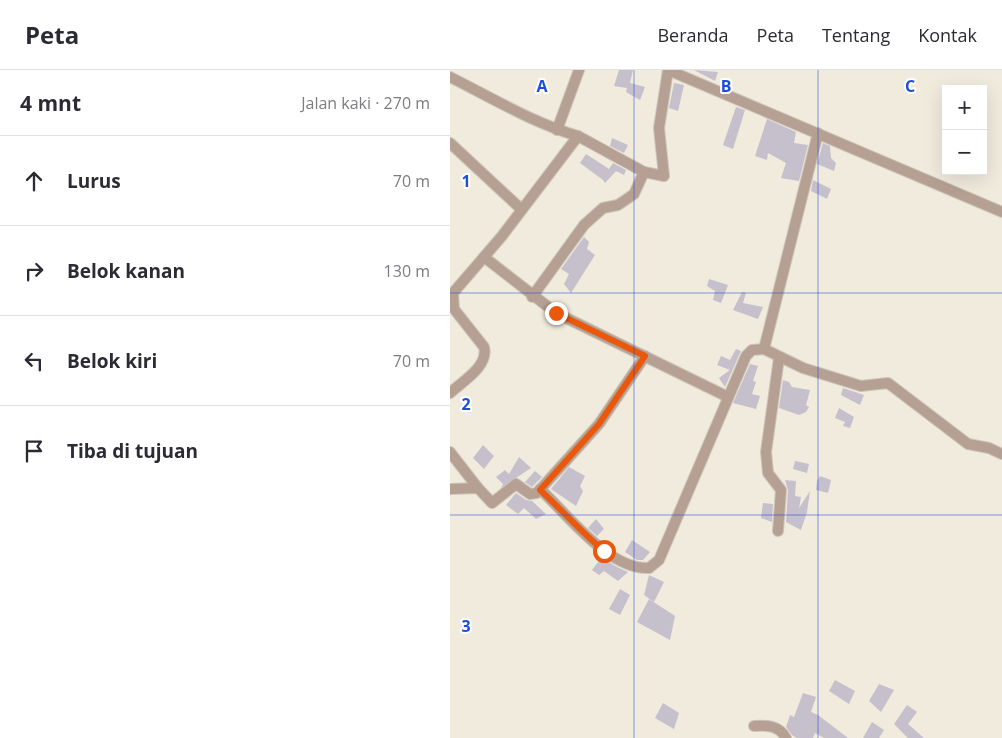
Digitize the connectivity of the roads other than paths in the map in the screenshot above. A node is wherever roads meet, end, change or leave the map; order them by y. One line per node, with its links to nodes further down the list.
1 (579, 70): 4 (street)
2 (668, 70): 5 (street); 8 (street)
3 (450, 77): 4 (street)
4 (557, 130): 6 (street)
5 (818, 133): 10 (street); 13 (street)
6 (578, 136): 8 (street); 9 (street)
7 (450, 143): 9 (street)
8 (644, 172): 12 (street)
9 (521, 209): 11 (street)
10 (1002, 212)
11 (484, 257): 12 (street); 16 (street)
12 (532, 297): 14 (street)
13 (764, 349): 15 (street); 17 (street)
14 (645, 356): 17 (street); 22 (street)
15 (780, 358): 19 (street); 23 (street)
16 (450, 393)
17 (728, 397): 22 (street)
18 (450, 452): 20 (street)
19 (1002, 454)
20 (478, 488): 21 (street); 22 (street)
21 (450, 489)
22 (540, 490)
23 (778, 530)
24 (754, 726): 25 (street)
25 (786, 738)

